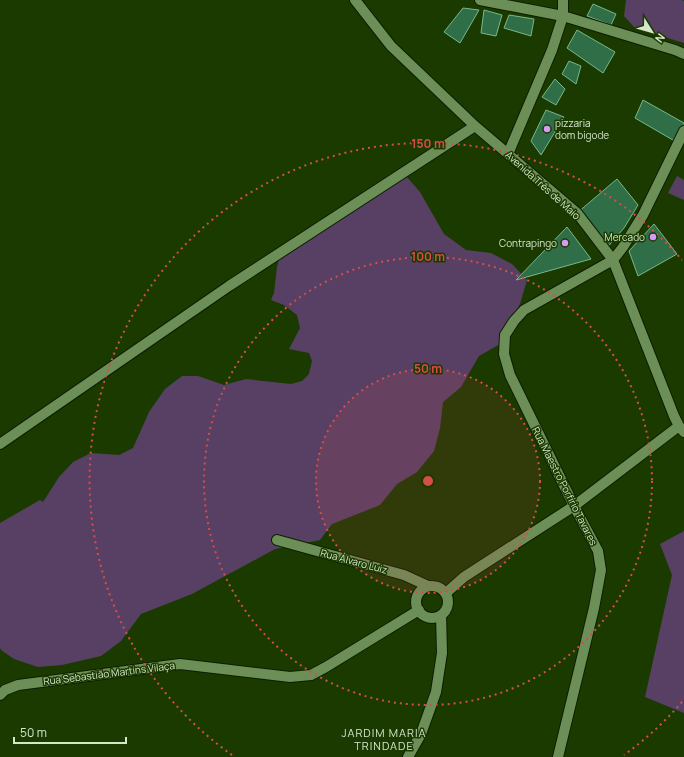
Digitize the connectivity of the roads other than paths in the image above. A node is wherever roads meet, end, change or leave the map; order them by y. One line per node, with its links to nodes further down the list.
1 (355, 0): 6 (street, Avenida Três de Maio)
2 (480, 0): 4 (street)
3 (563, 0): 4 (street)
4 (563, 16): 5 (street); 8 (street)
5 (684, 54)
6 (475, 126): 8 (street, Avenida Três de Maio); 11 (street)
7 (684, 131): 9 (street)
8 (508, 154): 9 (street, Avenida Três de Maio)
9 (613, 260): 10 (street, Avenida Três de Maio); 12 (street, Rua Maestro Porfírio Tavares)
10 (681, 429): 12 (street)
11 (0, 444)
12 (574, 506): 15 (street); 20 (street, Rua Maestro Porfírio Tavares)
13 (277, 540): 14 (street, Rua Álvaro Luiz)
14 (428, 586): 15 (street); 16 (street)
15 (446, 593): 17 (street)
16 (419, 610): 17 (street); 18 (street, Rua Sebastião Martins Vilaça)
17 (441, 615): 19 (street)
18 (0, 695)
19 (408, 757)
20 (558, 757)

